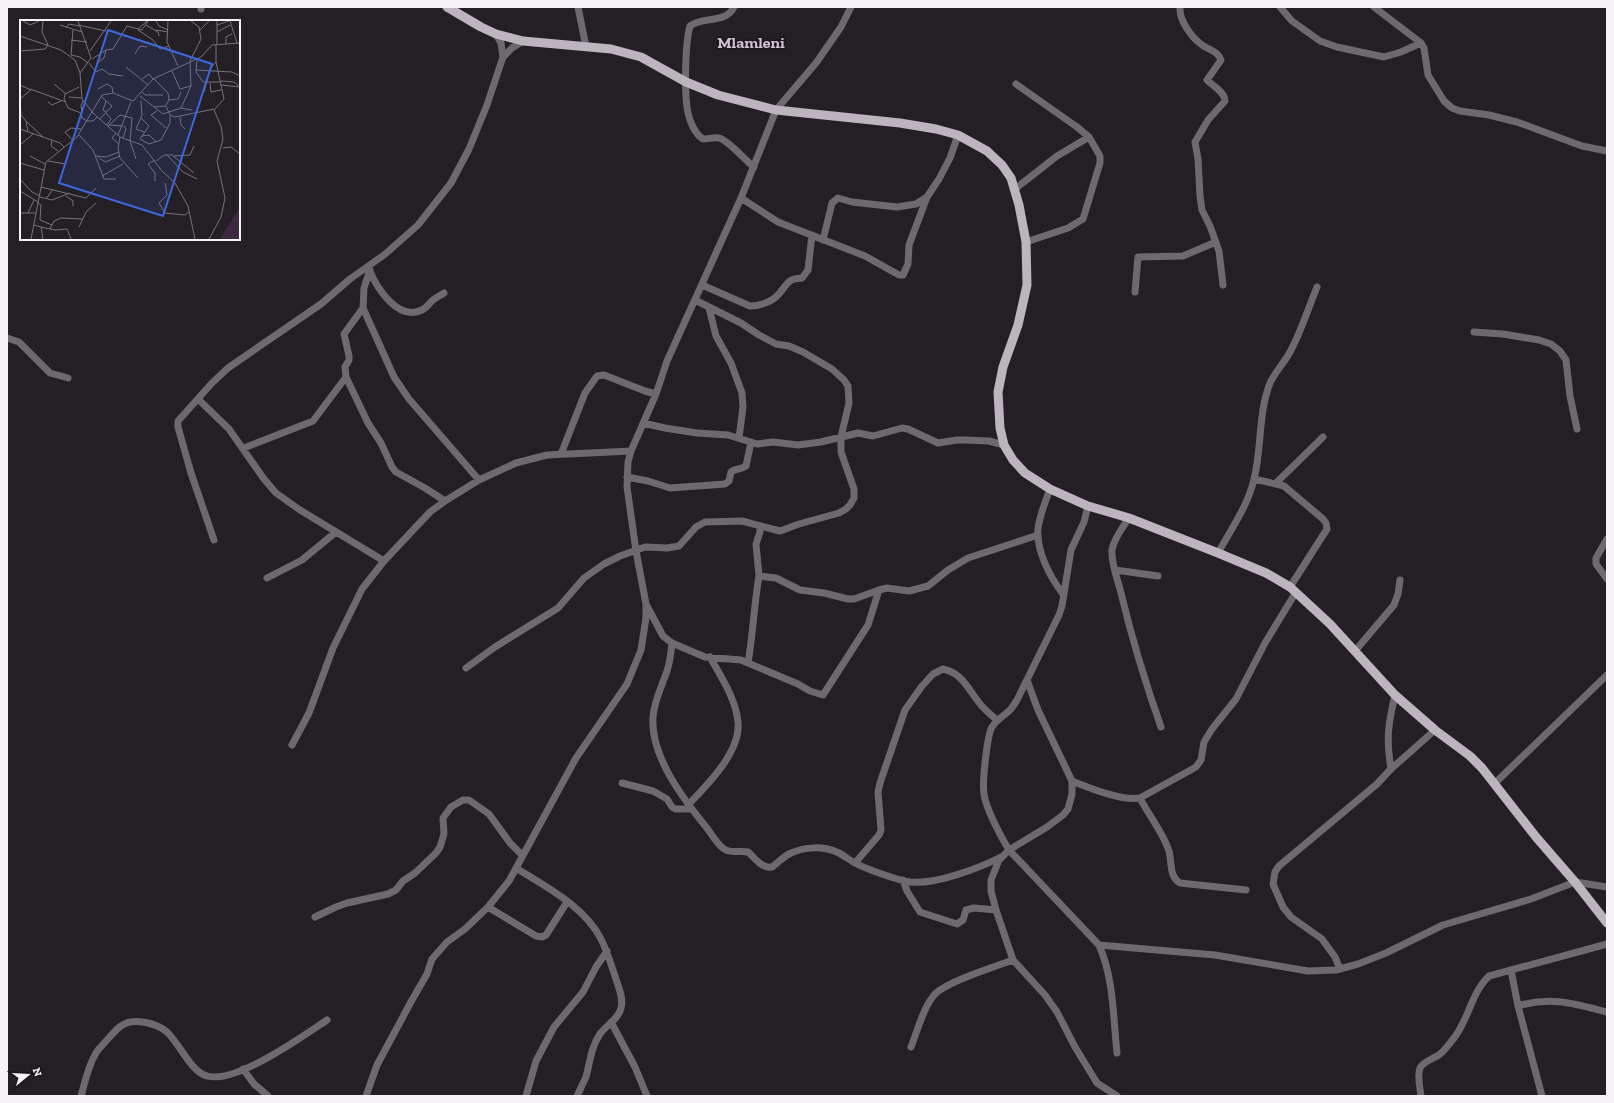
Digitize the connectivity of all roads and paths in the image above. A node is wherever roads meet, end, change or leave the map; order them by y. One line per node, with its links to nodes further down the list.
1 (446, 7): 9 (main road)
2 (578, 7): 12 (street)
3 (742, 7): 8 (street)
4 (851, 7): 16 (street)
5 (1180, 7): 27 (street)
6 (1280, 7): 11 (street)
7 (1374, 7): 11 (street)
8 (733, 8): 14 (street)
9 (496, 34): 10 (main road); 13 (street)
10 (523, 41): 12 (main road); 13 (street)
11 (1421, 43): 19 (street)
12 (586, 47): 14 (main road)
13 (503, 57): 28 (street)
14 (686, 82): 16 (main road); 20 (street)
15 (1016, 84): 18 (street)
16 (776, 110): 17 (main road); 20 (street)
17 (958, 135): 21 (main road); 22 (street)
18 (1089, 137): 21 (street); 26 (street)
19 (1607, 151)
20 (754, 166): 23 (street)
21 (1015, 189): 26 (main road)
22 (928, 197): 25 (street); 25 (street)
23 (741, 198): 24 (street); 29 (street)
24 (812, 236): 25 (street); 29 (street)
25 (822, 240)
26 (1026, 242): 49 (main road)
27 (1216, 242): 30 (street); 32 (street)
28 (369, 269): 33 (street); 35 (street); 42 (street)
29 (702, 285): 34 (street)
30 (1223, 285)
31 (1317, 287): 54 (street)
32 (1135, 292)
33 (444, 293)
34 (694, 300): 36 (street); 41 (street)
35 (363, 308): 39 (street); 55 (street)
36 (709, 308): 45 (street); 47 (street)
37 (1474, 332): 44 (street)
38 (7, 338): 40 (street)
39 (346, 377): 50 (street); 58 (street)
40 (68, 378)
41 (656, 394): 43 (street); 52 (street)
42 (198, 399): 50 (street); 65 (street)
43 (643, 423): 47 (street); 51 (street)
44 (1577, 429)
45 (841, 437): 48 (street); 49 (street); 61 (street)
46 (1323, 437): 56 (street)
47 (739, 438): 48 (street)
48 (751, 442): 53 (street)
49 (1004, 445): 57 (main road)
50 (244, 448): 62 (street)
51 (631, 450): 52 (street); 53 (street)
52 (561, 454): 55 (street)
53 (627, 477): 66 (street)
54 (1254, 479): 56 (street); 67 (street)
55 (479, 480): 58 (street)
56 (1276, 483): 76 (street)
57 (1050, 489): 59 (main road); 63 (street)
58 (444, 501): 68 (street)
59 (1088, 506): 60 (main road); 77 (street)
60 (1129, 518): 67 (main road); 69 (street)
61 (760, 526): 66 (street); 70 (street)
62 (336, 532): 68 (street); 72 (street)
63 (1038, 535): 75 (street); 77 (street)
64 (1607, 539): 73 (street)
65 (214, 540)
66 (636, 551): 78 (street); 83 (street)
67 (1218, 553): 76 (main road)
68 (384, 561): 90 (street)
69 (1115, 570): 71 (street); 88 (street)
70 (759, 576): 75 (street); 82 (street)
71 (1158, 576)
72 (267, 578)
73 (1607, 579)
74 (1400, 580): 80 (street)
75 (878, 590): 82 (street)
76 (1293, 590): 80 (main road); 95 (street)
77 (1063, 594): 85 (street)
78 (646, 604): 79 (street); 98 (street)
79 (672, 643): 81 (street); 96 (street)
80 (1355, 651): 86 (main road)
81 (710, 657): 82 (street); 96 (street)
82 (748, 663)
83 (466, 668)
84 (1607, 675): 94 (street)
85 (1027, 680): 87 (street); 92 (street)
86 (1395, 695): 89 (main road); 91 (street)
87 (997, 720): 97 (street); 100 (street)
88 (1161, 727)
89 (1435, 730): 91 (street); 94 (main road)
90 (292, 745)
91 (1391, 769): 115 (street)
92 (1072, 781): 95 (street); 97 (street)
93 (622, 783): 96 (street)
94 (1494, 784): 103 (main road)
95 (1140, 798): 105 (street)
96 (690, 807): 100 (street)
97 (1009, 850): 99 (street); 112 (street)
98 (522, 855): 101 (street); 109 (street)
99 (1003, 856): 102 (street); 108 (street)
100 (855, 863): 102 (street)
101 (516, 868): 106 (street); 107 (street)
102 (903, 880): 108 (street)
103 (1575, 882): 104 (street); 110 (main road); 115 (street)
104 (1607, 888)
105 (1246, 890)
106 (567, 902): 107 (street); 113 (street)
107 (488, 907): 126 (street)
108 (996, 910): 114 (street)
109 (315, 917)
110 (1607, 923)
111 (1607, 944): 116 (street)
112 (1099, 945): 115 (street); 122 (street)
113 (607, 951): 120 (street); 127 (street)
114 (1013, 960): 121 (street); 130 (street)
115 (1340, 969)
116 (1511, 970): 117 (street); 131 (street)
117 (1518, 1006): 118 (street); 132 (street)
118 (1607, 1012)
119 (327, 1020): 123 (street)
120 (611, 1022): 128 (street); 129 (street)
121 (911, 1047)
122 (1117, 1053)
123 (243, 1069): 124 (street); 125 (street)
124 (81, 1096)
125 (268, 1096)
126 (366, 1096)
127 (526, 1096)
128 (577, 1096)
129 (647, 1096)
130 (1116, 1096)
131 (1421, 1096)
132 (1542, 1096)

